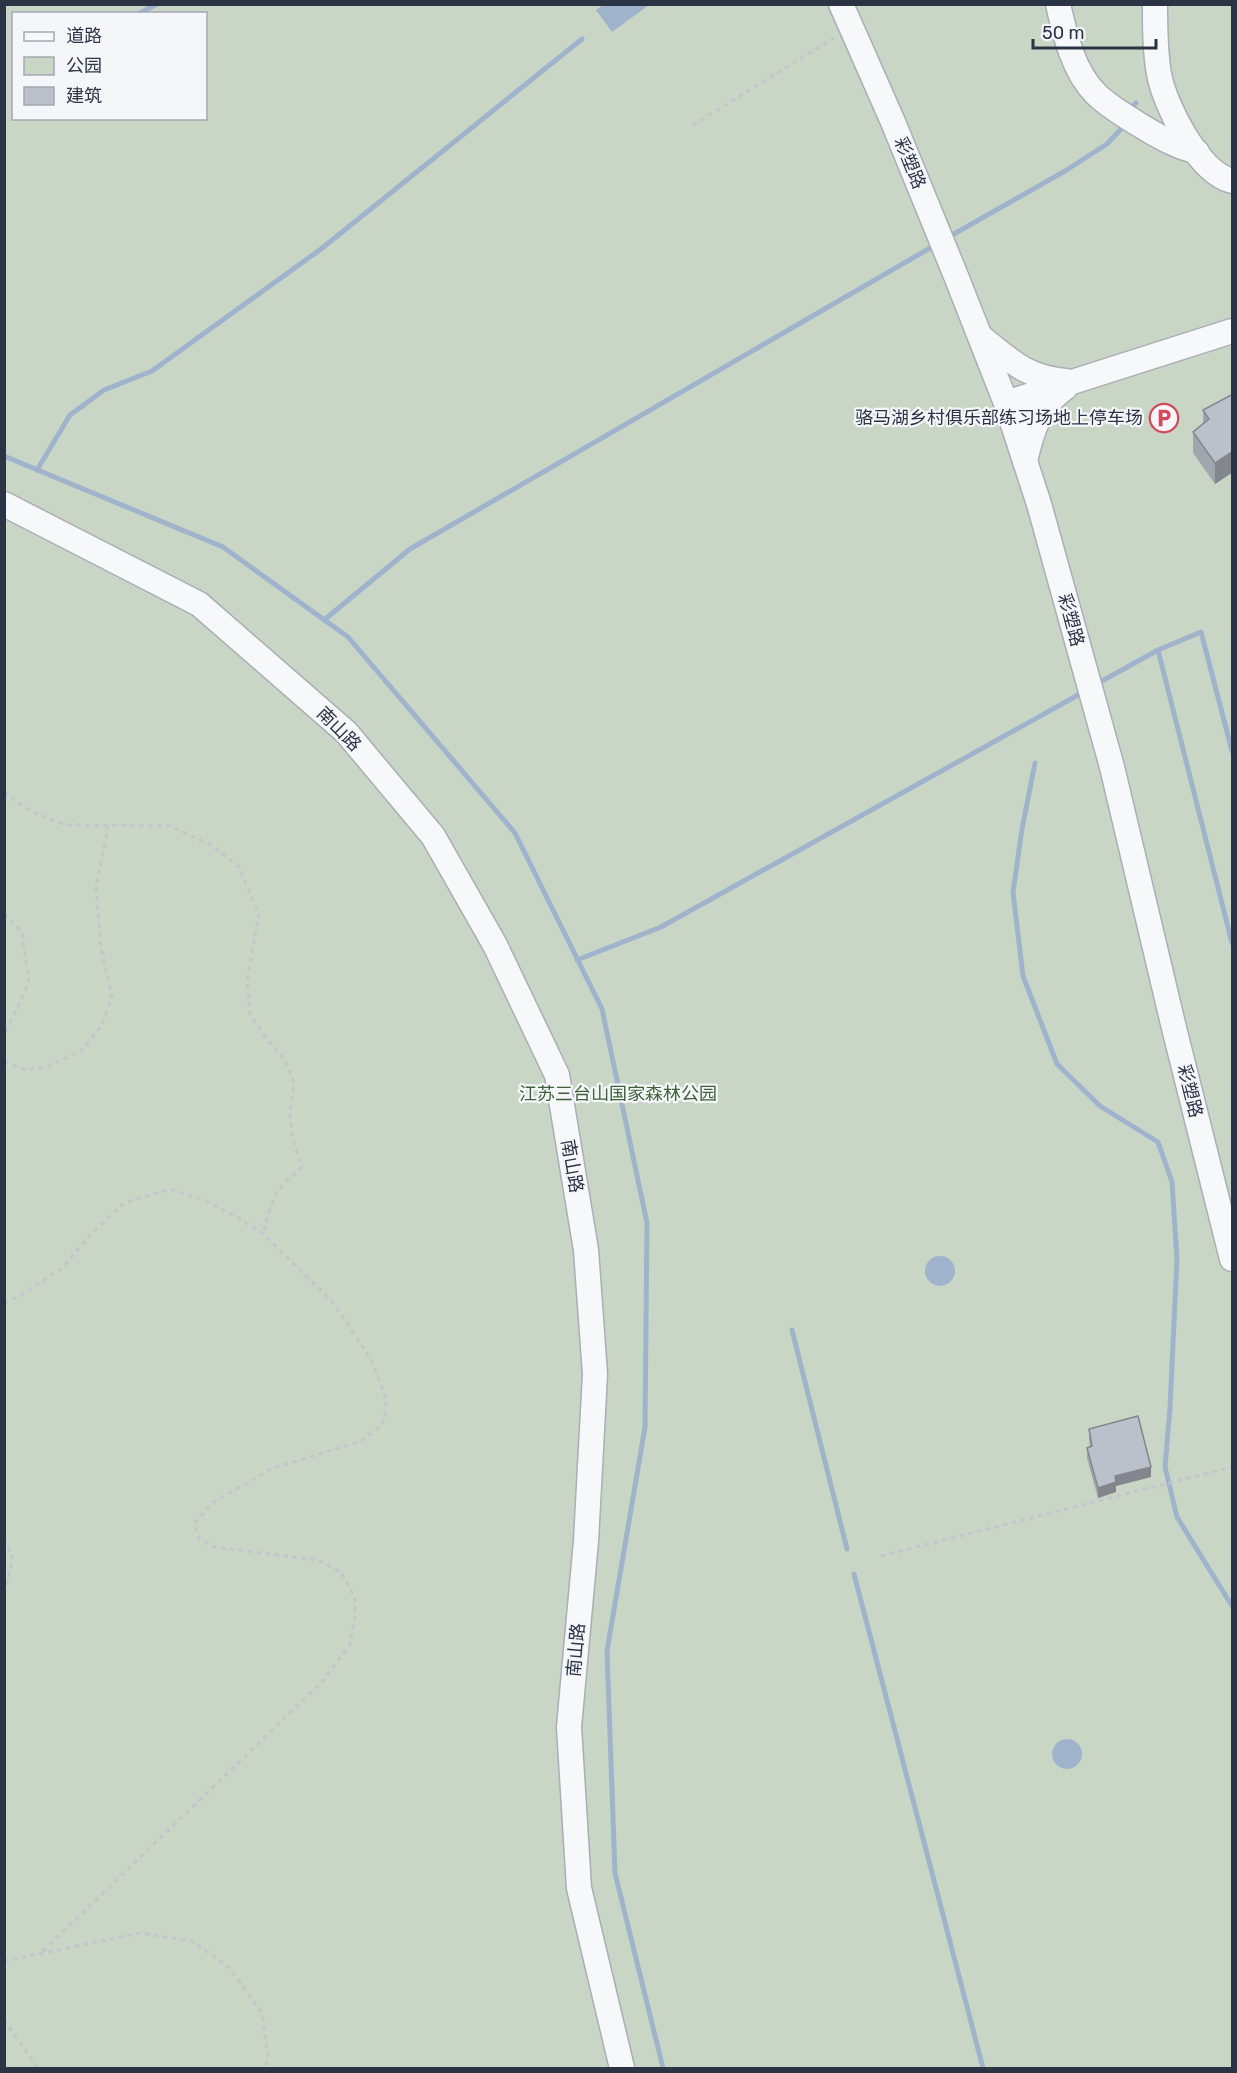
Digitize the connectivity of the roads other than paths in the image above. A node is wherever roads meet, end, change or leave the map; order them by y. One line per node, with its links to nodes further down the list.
1 (841, 4): 7 (street, 彩塑路)
2 (1058, 4): 4 (street)
3 (1155, 4): 4 (street)
4 (1197, 152): 5 (street)
5 (1233, 181)
6 (1233, 331): 8 (street)
7 (980, 336): 8 (street); 9 (street, 彩塑路)
8 (1074, 381): 9 (street); 10 (street)
9 (1006, 403): 10 (street, 彩塑路)
10 (1025, 461): 12 (street, 彩塑路)
11 (4, 504): 13 (street, 南山路)
12 (1233, 1259)
13 (622, 2068)

